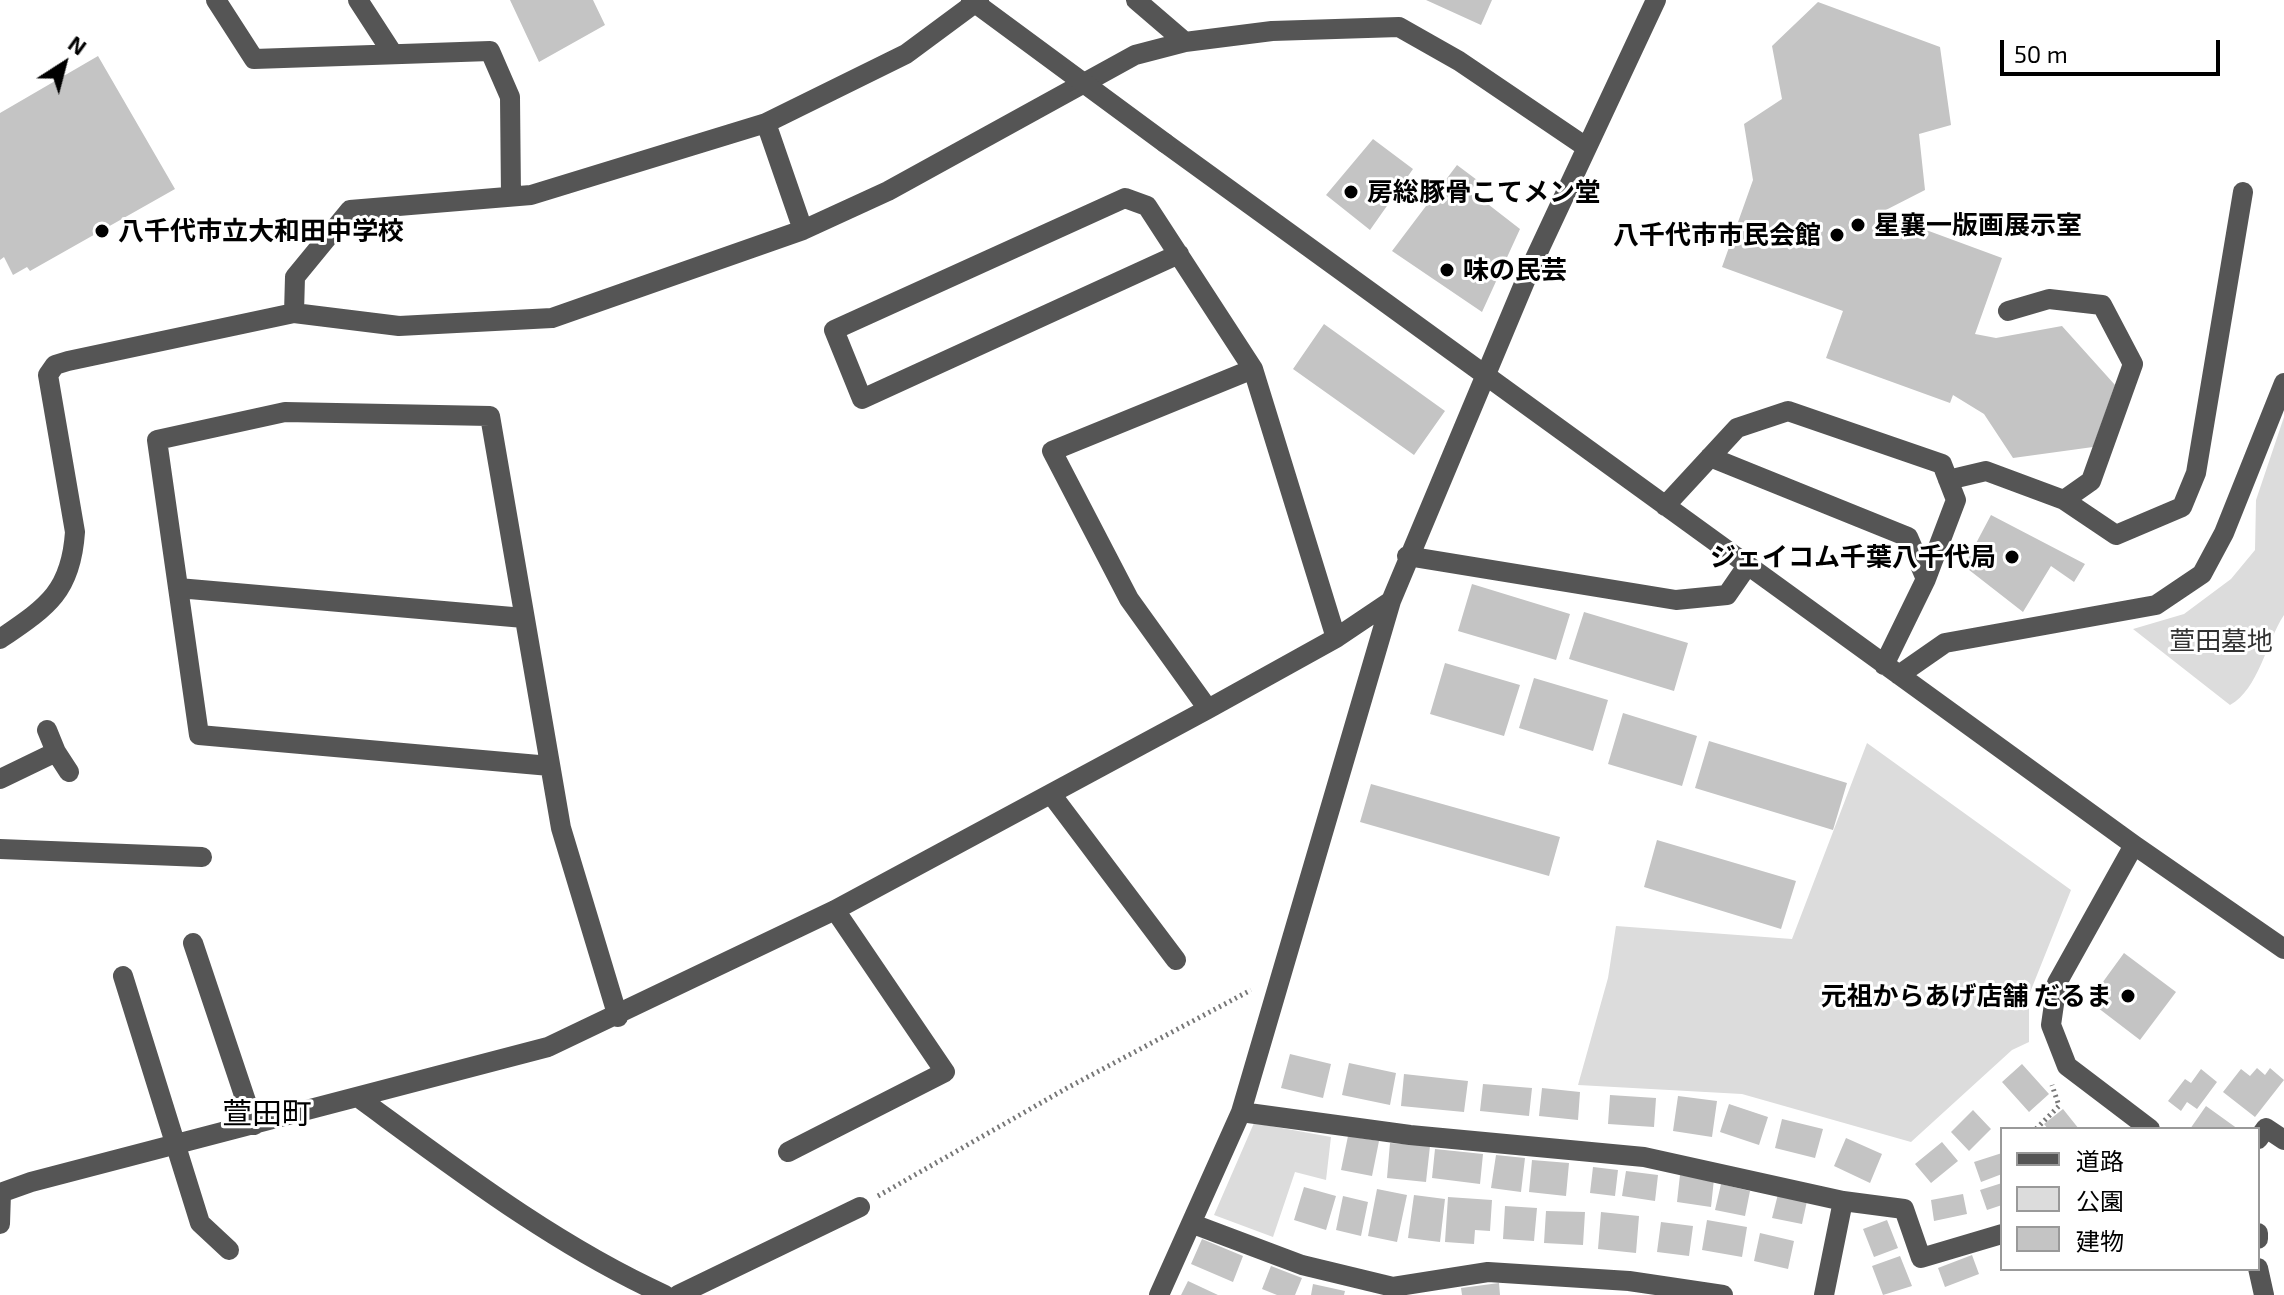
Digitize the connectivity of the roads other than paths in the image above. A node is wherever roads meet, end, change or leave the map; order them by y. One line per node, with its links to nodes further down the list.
1 (216, 0): 8 (street)
2 (358, 0): 8 (street)
3 (971, 0): 18 (street, bridge)
4 (979, 0): 9 (street)
5 (1136, 0): 7 (street)
6 (1656, 0): 10 (street)
7 (1185, 42): 10 (street); 13 (street)
8 (393, 54): 12 (street)
9 (766, 123): 12 (street); 13 (street)
10 (1586, 147): 18 (street)
11 (2243, 192): 22 (street)
12 (511, 196): 16 (street)
13 (803, 230): 16 (street)
14 (1179, 254): 14 (street); 17 (street)
15 (2008, 311): 22 (street)
16 (294, 313): 31 (street)
17 (1253, 369): 30 (street); 33 (street)
18 (1487, 377): 23 (street); 24 (street)
19 (2284, 383): 32 (street)
20 (1710, 457): 21 (street); 23 (street); 26 (street)
21 (1948, 480): 22 (street); 26 (street)
22 (2064, 500)
23 (1665, 506): 25 (street)
24 (1407, 556): 25 (street); 28 (street)
25 (1747, 566): 32 (street)
26 (1926, 579): 32 (street)
27 (178, 588): 29 (street); 29 (street); 36 (street)
28 (1391, 601): 30 (street); 50 (street)
29 (524, 618): 36 (street)
30 (1336, 638): 33 (street)
31 (0, 639)
32 (1892, 670): 40 (street)
33 (1208, 709): 39 (street)
34 (47, 730): 35 (street)
35 (56, 752): 37 (street); 38 (street)
36 (550, 766): 48 (street)
37 (69, 772)
38 (0, 779)
39 (1051, 794): 43 (street); 46 (street)
40 (2134, 845): 45 (street); 52 (street)
41 (0, 849): 42 (street)
42 (202, 857)
43 (835, 910): 48 (street); 56 (street)
44 (193, 943): 51 (street)
45 (2284, 949)
46 (1176, 960)
47 (123, 976): 55 (street)
48 (618, 1017): 49 (street)
49 (359, 1098): 51 (street); 65 (street)
50 (1241, 1112): 58 (street); 61 (street)
51 (254, 1125): 55 (street)
52 (2147, 1127)
53 (2260, 1136): 54 (street)
54 (2284, 1140)
55 (177, 1144): 57 (street); 63 (street)
56 (788, 1152)
57 (0, 1193): 60 (street)
58 (1843, 1201): 62 (street); 69 (street)
59 (860, 1207): 66 (street)
60 (0, 1224)
61 (1193, 1224): 67 (street); 68 (street)
62 (2000, 1235)
63 (229, 1250)
64 (2259, 1271): 70 (street)
65 (665, 1295)
66 (678, 1295)
67 (1159, 1295)
68 (1723, 1295)
69 (1824, 1295)
70 (2264, 1295)

